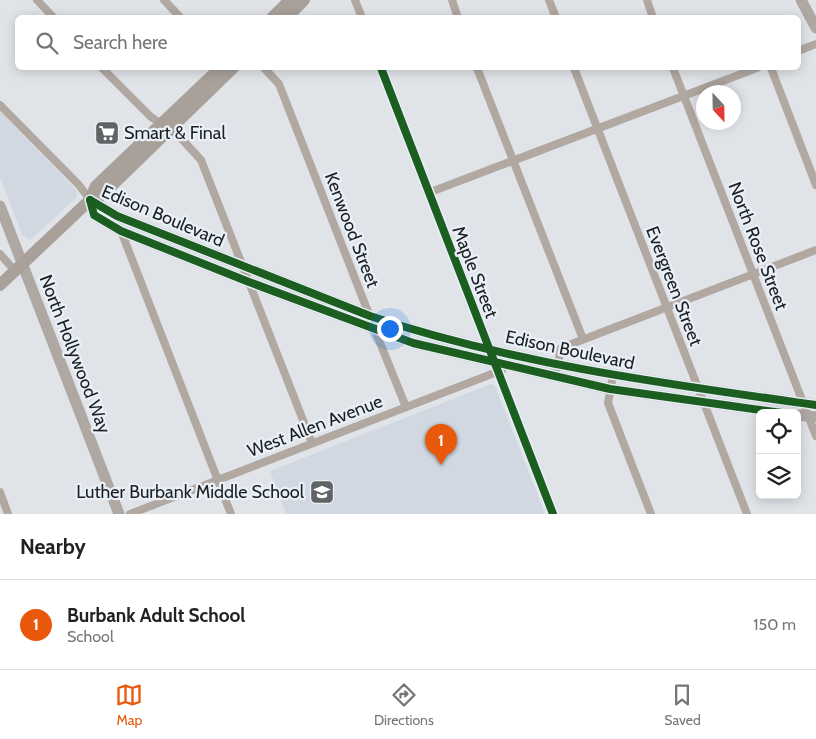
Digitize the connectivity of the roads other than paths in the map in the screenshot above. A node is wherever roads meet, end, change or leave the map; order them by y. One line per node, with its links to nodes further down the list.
1 (37, 0): 9 (street)
2 (164, 0): 10 (street)
3 (355, 0): 13 (street)
4 (452, 0): 14 (street)
5 (549, 0): 15 (street)
6 (647, 0): 16 (street)
7 (801, 0): 17 (main road)
8 (297, 2): 11 (main road); 12 (main road)
9 (51, 15)
10 (178, 15)
11 (277, 15)
12 (288, 15)
13 (361, 15)
14 (457, 15)
15 (555, 15)
16 (653, 15)
17 (816, 28)
18 (816, 44): 19 (street)
19 (801, 50)
20 (104, 70): 31 (street)
21 (226, 70): 31 (main road)
22 (266, 70): 48 (street, Kenwood Street)
23 (382, 70): 35 (street, Maple Street)
24 (478, 70): 33 (street)
25 (575, 70): 32 (street, Evergreen Street)
26 (674, 70): 29 (street, North Rose Street)
27 (752, 70): 29 (street)
28 (772, 70): 34 (street)
29 (683, 95): 32 (street); 44 (street, North Rose Street)
30 (0, 105): 36 (street, Edison Boulevard)
31 (165, 127): 36 (main road); 42 (street)
32 (597, 128): 33 (street); 47 (street, Evergreen Street)
33 (512, 161): 35 (street); 50 (street)
34 (816, 185)
35 (428, 193): 51 (street, Maple Street)
36 (90, 200): 39 (main road, Edison Boulevard); 42 (main road, Edison Boulevard); 43 (main road)
37 (0, 206): 38 (main road, North Hollywood Way)
38 (3, 223): 43 (main road, North Hollywood Way)
39 (121, 231): 45 (main road, Edison Boulevard); 66 (street)
40 (816, 250): 44 (street)
41 (0, 254): 43 (street)
42 (242, 265): 45 (street); 48 (main road, Edison Boulevard)
43 (18, 268): 46 (main road); 69 (main road, North Hollywood Way)
44 (752, 274): 47 (street); 59 (street, North Rose Street)
45 (249, 282): 49 (main road, Edison Boulevard); 65 (street)
46 (0, 285)
47 (667, 308): 50 (street); 56 (street, Evergreen Street)
48 (370, 316): 49 (street, Kenwood Street); 51 (main road, Edison Boulevard)
49 (375, 330): 53 (main road, Edison Boulevard); 61 (street, Kenwood Street)
50 (583, 339): 52 (street)
51 (488, 348): 52 (main road, Edison Boulevard); 53 (street, Maple Street)
52 (558, 363): 54 (street); 55 (main road, Edison Boulevard)
53 (496, 367): 54 (main road, Edison Boulevard); 61 (street, West Allen Avenue); 72 (street, Maple Street)
54 (556, 376): 57 (main road, Edison Boulevard)
55 (613, 376): 56 (main road, Edison Boulevard); 57 (street)
56 (698, 388): 58 (street, Evergreen Street); 59 (main road, Edison Boulevard)
57 (610, 389): 58 (main road, Edison Boulevard); 73 (street)
58 (704, 403): 62 (main road, Edison Boulevard); 74 (street, Evergreen Street)
59 (804, 404): 60 (main road, Edison Boulevard); 63 (street, North Rose Street)
60 (816, 405)
61 (406, 407): 65 (street, West Allen Avenue)
62 (756, 410)
63 (807, 416): 64 (street, North Rose Street)
64 (816, 436)
65 (312, 443): 66 (street, West Allen Avenue)
66 (217, 480): 70 (street, West Allen Avenue); 71 (street)
67 (0, 492): 68 (street)
68 (8, 514)
69 (119, 514)
70 (130, 514)
71 (231, 514)
72 (553, 514)
73 (651, 514)
74 (747, 514)

